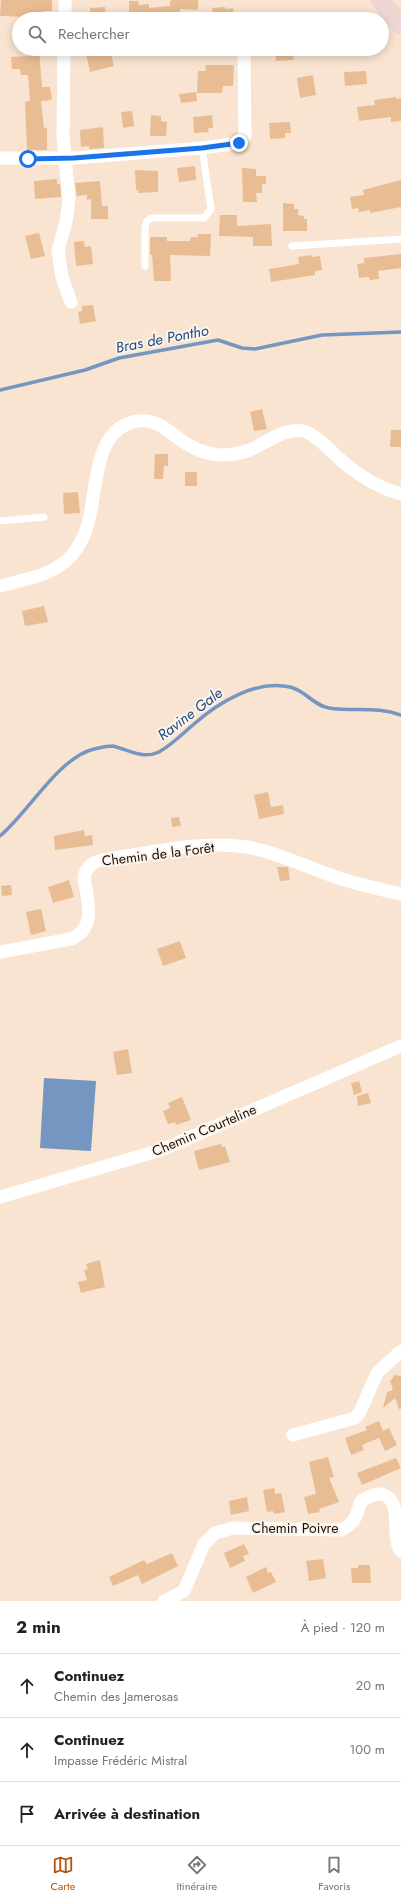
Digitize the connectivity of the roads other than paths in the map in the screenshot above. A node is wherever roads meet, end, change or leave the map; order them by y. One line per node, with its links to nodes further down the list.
1 (65, 0): 3 (street)
2 (380, 0): 4 (main road)
3 (65, 12)
4 (401, 25)
5 (64, 56): 9 (street)
6 (244, 56): 7 (street)
7 (202, 148): 9 (street); 12 (lane)
8 (0, 158): 9 (street)
9 (65, 158): 13 (street)
10 (401, 239): 11 (lane)
11 (292, 246)
12 (145, 266)
13 (71, 302)
14 (401, 494): 17 (street)
15 (44, 517): 16 (lane)
16 (0, 521)
17 (0, 586)
18 (401, 894): 19 (street, Chemin de la Forêt)
19 (0, 952)
20 (401, 1046): 21 (street, Chemin Courteline)
21 (0, 1197)
22 (401, 1351): 23 (street)
23 (293, 1435)
24 (401, 1551): 25 (street, Chemin Poivre)
25 (164, 1601)

